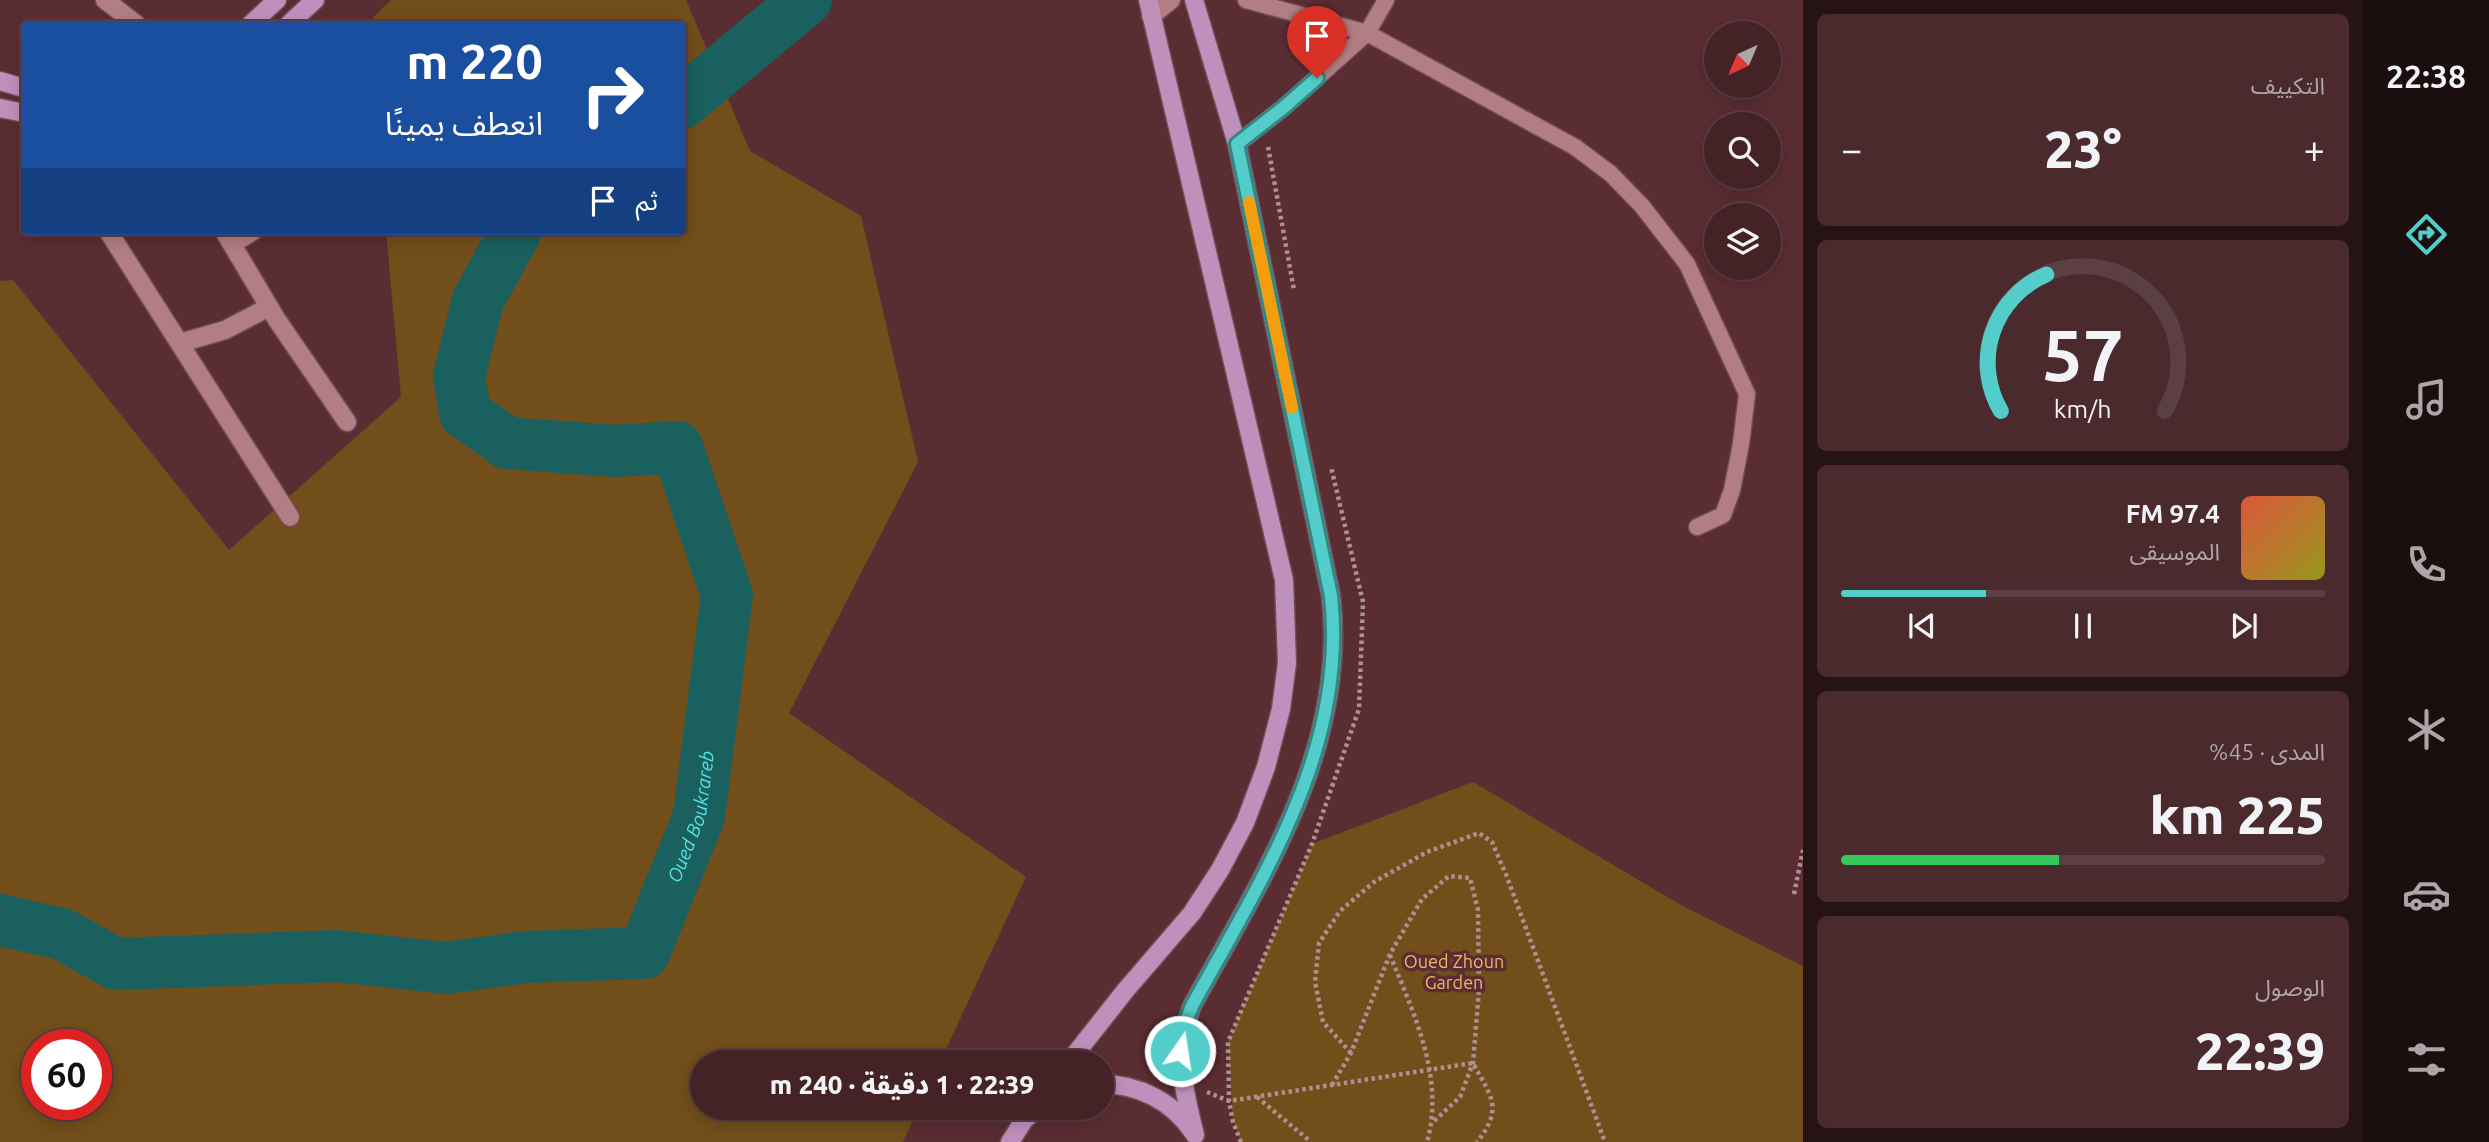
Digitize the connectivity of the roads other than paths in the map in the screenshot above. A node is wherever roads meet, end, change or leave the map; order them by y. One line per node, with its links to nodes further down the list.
1 (277, 0): 10 (main road)
2 (315, 0): 11 (main road)
3 (1171, 0): 8 (street)
4 (1194, 0): 17 (main road)
5 (1246, 0): 12 (lane)
6 (1386, 0): 12 (lane)
7 (114, 3): 9 (street)
8 (1150, 8): 25 (main road)
9 (133, 21)
10 (254, 21)
11 (292, 21)
12 (1367, 33): 17 (lane); 24 (lane)
13 (0, 81): 14 (main road)
14 (21, 87)
15 (0, 108): 16 (main road)
16 (21, 112)
17 (1237, 144): 28 (main road)
18 (111, 235): 21 (street)
19 (228, 238): 20 (street)
20 (269, 307): 21 (street); 22 (street)
21 (180, 343): 23 (street)
22 (347, 422)
23 (290, 517)
24 (1698, 527)
25 (1078, 1050)
26 (1114, 1085): 28 (main road)
27 (1026, 1120): 29 (main road)
28 (1197, 1139)
29 (1010, 1142)

